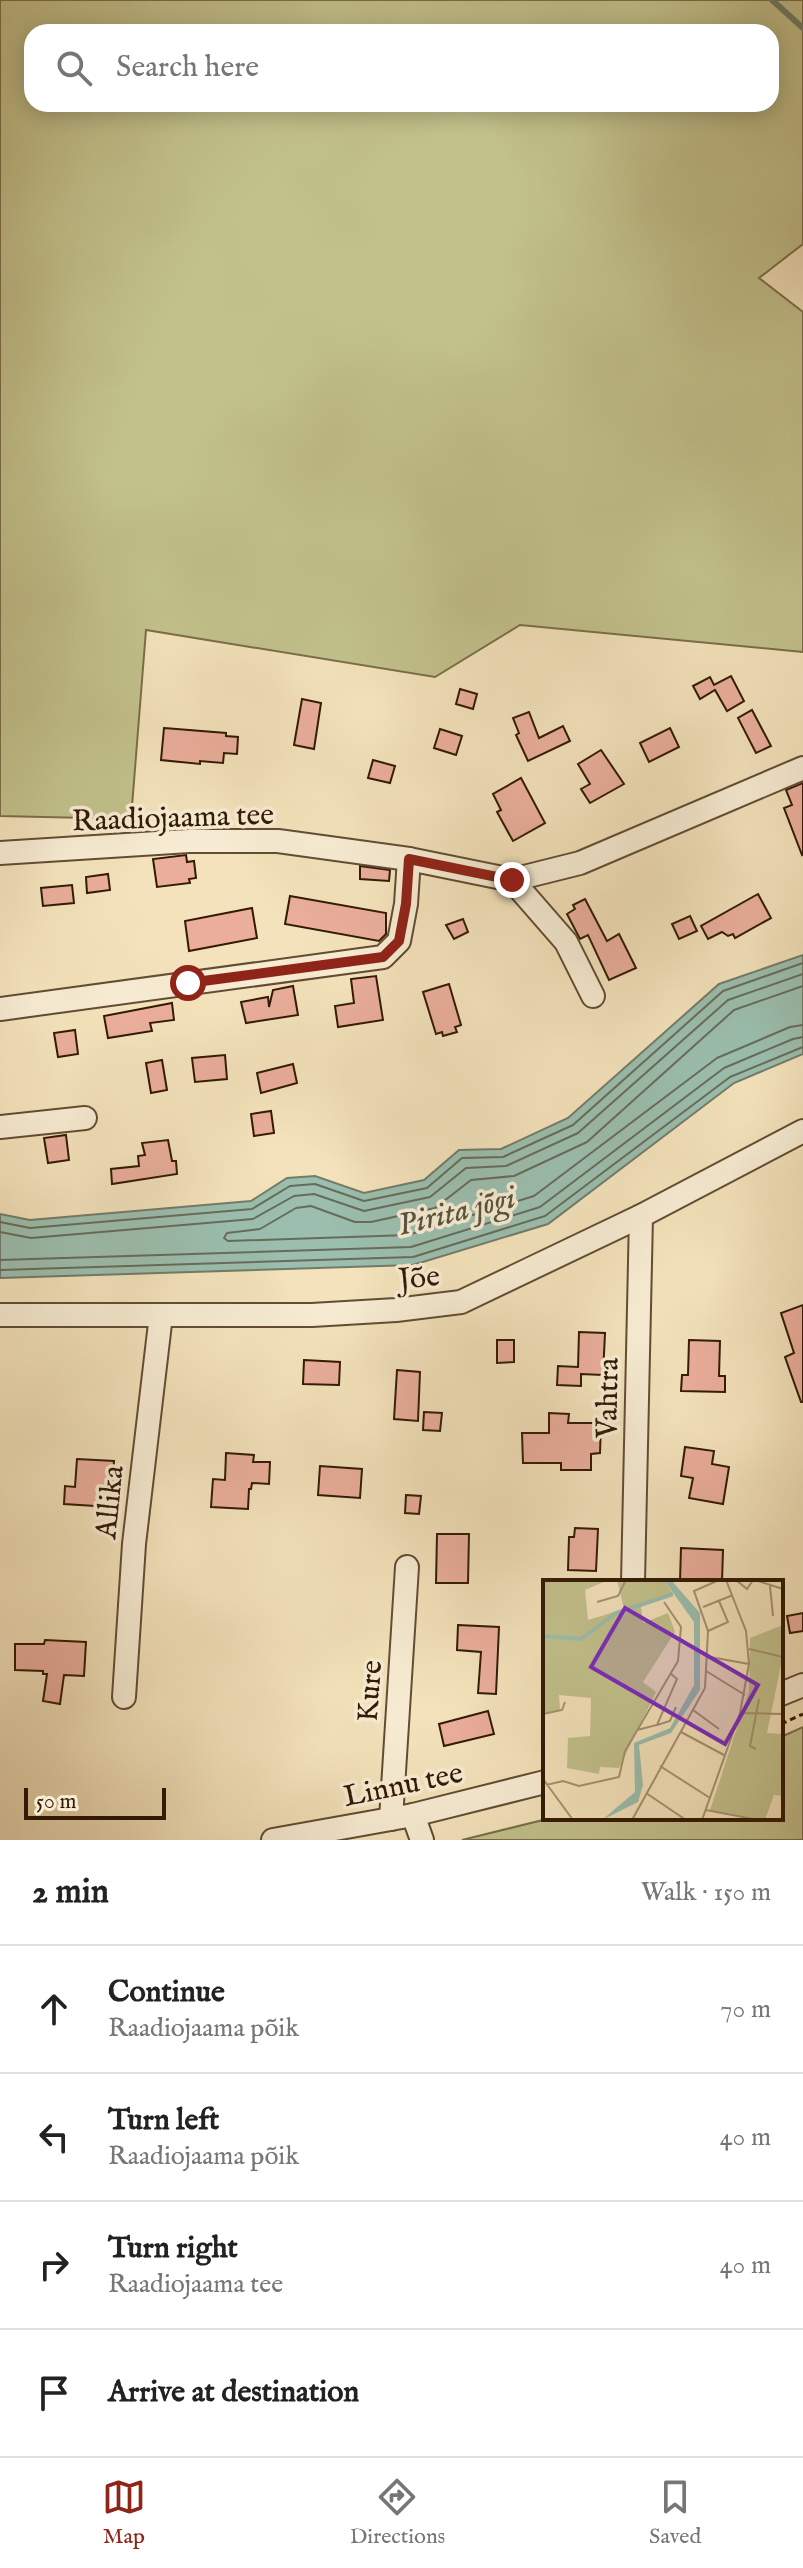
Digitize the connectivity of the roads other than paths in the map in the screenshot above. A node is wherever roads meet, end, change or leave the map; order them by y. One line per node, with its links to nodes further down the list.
1 (803, 768): 4 (street, Raadiojaama tee)
2 (0, 853): 3 (street, Raadiojaama tee)
3 (409, 859): 4 (street, Raadiojaama tee); 6 (street)
4 (512, 880): 5 (street)
5 (593, 996)
6 (0, 1009)
7 (85, 1118): 8 (street)
8 (0, 1127)
9 (803, 1131): 10 (street, Jõe)
10 (641, 1216): 12 (street, Jõe); 14 (street, Vahtra)
11 (0, 1315): 12 (street, Jõe)
12 (161, 1315): 17 (street, Allika)
13 (407, 1567): 19 (street, Kure)
14 (633, 1580)
15 (803, 1685): 16 (street)
16 (783, 1693)
17 (124, 1697)
18 (543, 1782): 19 (street, Linnu tee)
19 (402, 1817): 20 (street, Linnu tee); 21 (street)
20 (273, 1840)
21 (422, 1840)

